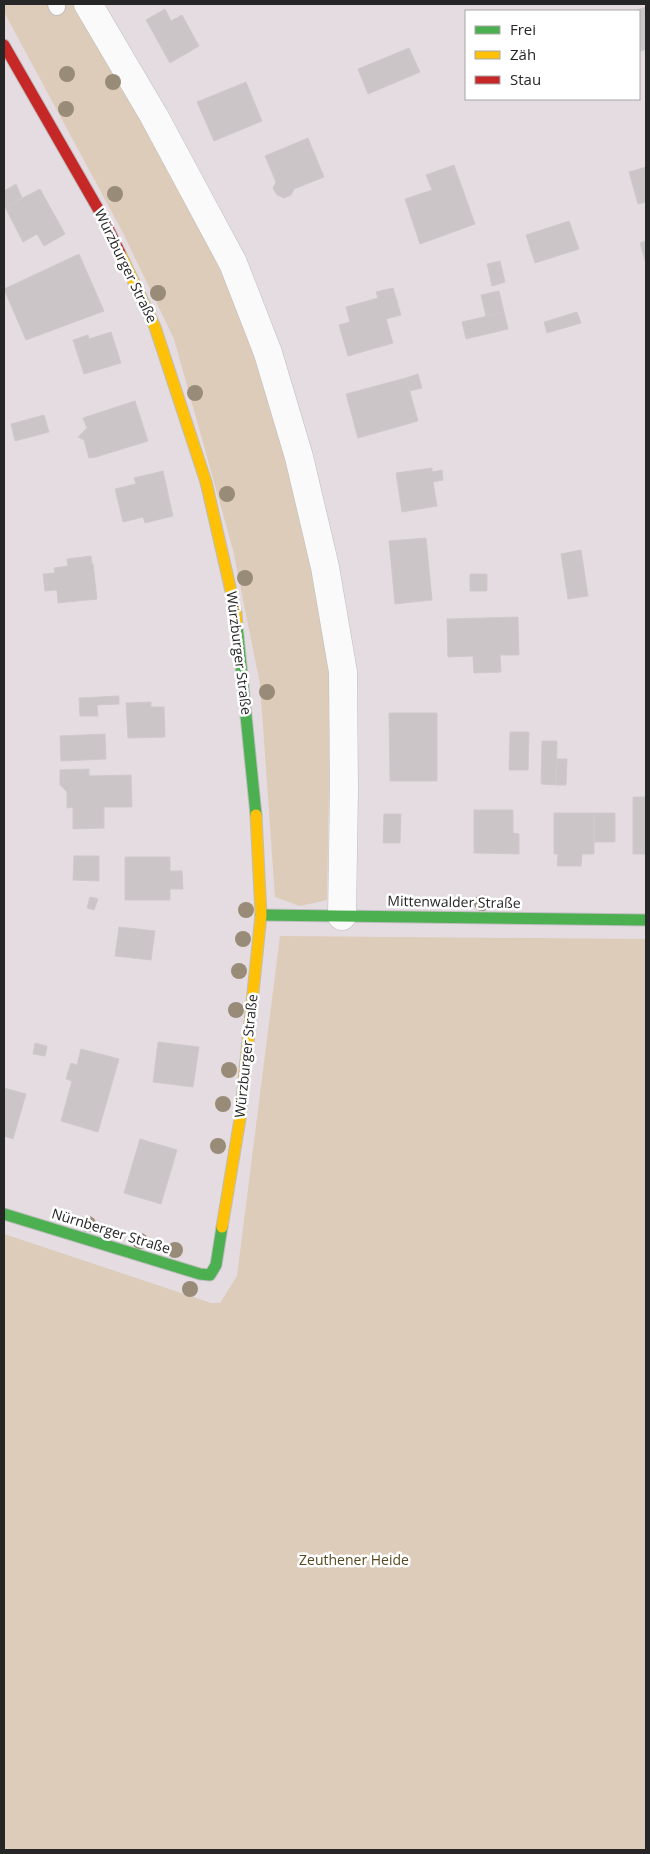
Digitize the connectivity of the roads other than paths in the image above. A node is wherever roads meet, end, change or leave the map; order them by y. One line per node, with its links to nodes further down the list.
1 (88, 4): 4 (street)
2 (4, 45): 3 (street, Würzburger Straße)
3 (261, 916): 4 (street, Mittenwalder Straße); 7 (street, Würzburger Straße)
4 (342, 916): 5 (street, Mittenwalder Straße)
5 (646, 920)
6 (4, 1214): 7 (street, Nürnberger Straße)
7 (210, 1275)

